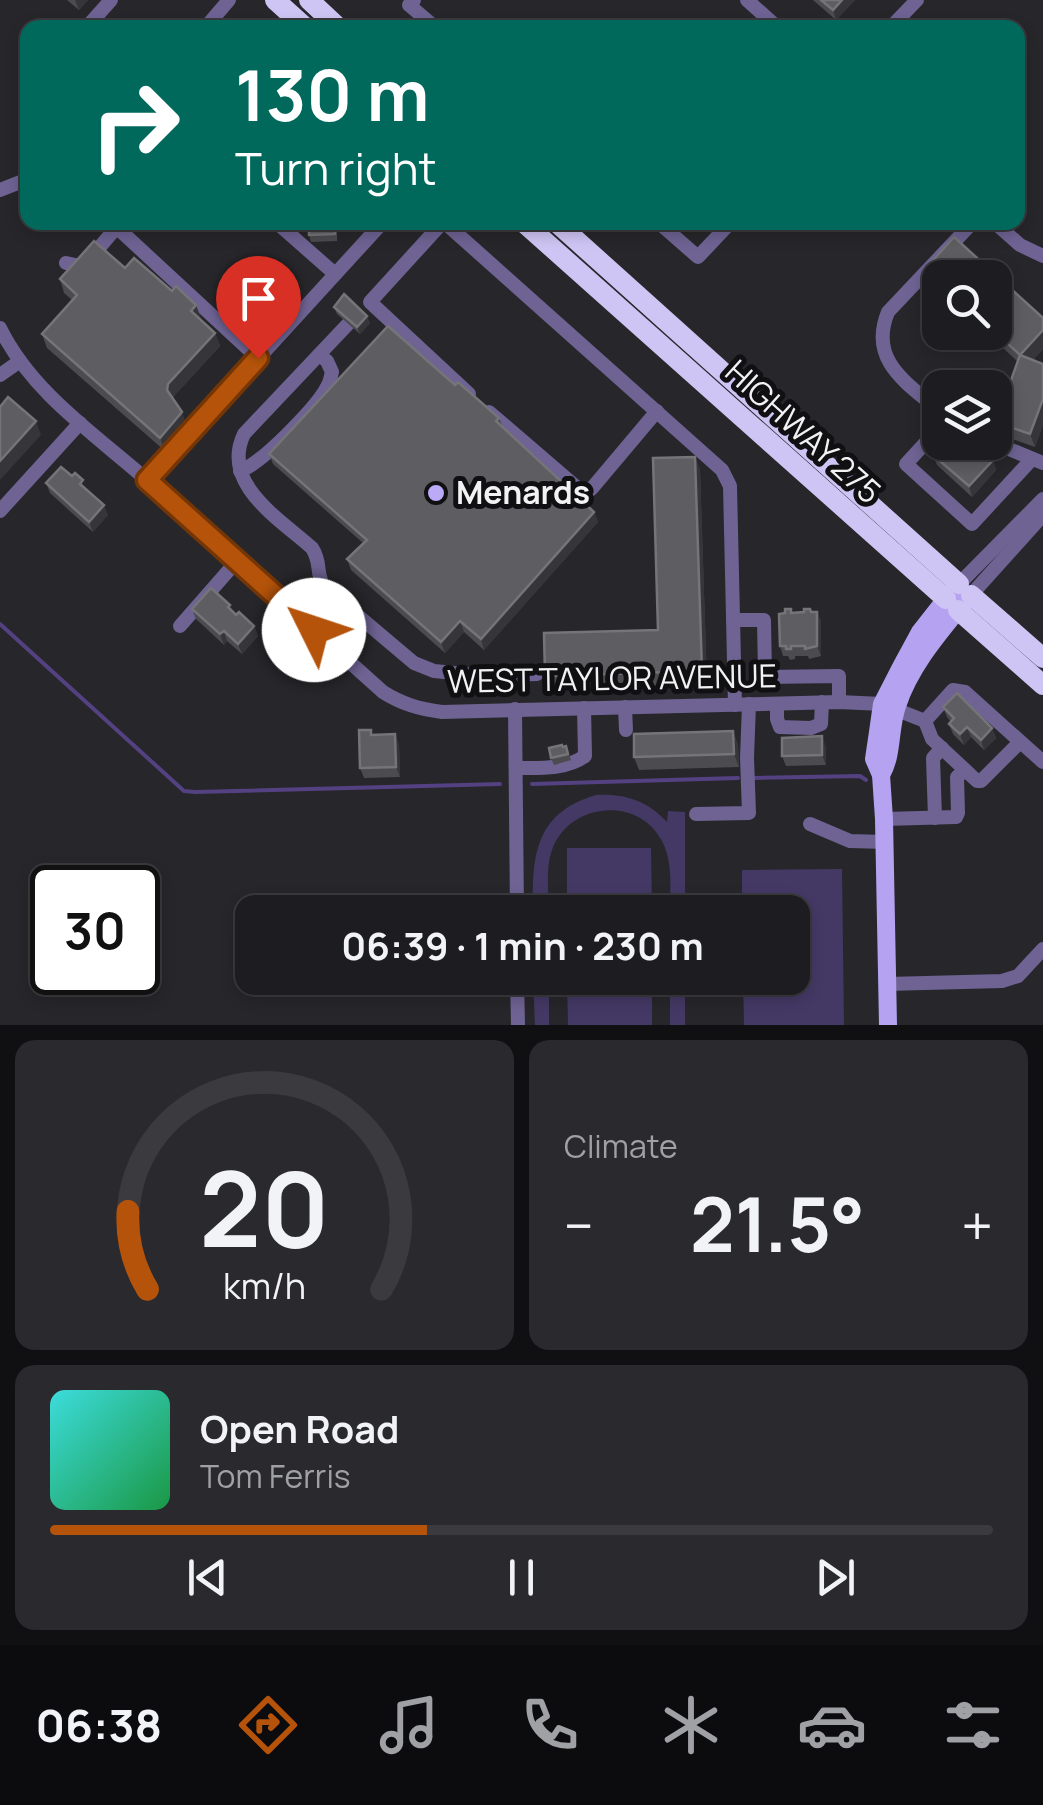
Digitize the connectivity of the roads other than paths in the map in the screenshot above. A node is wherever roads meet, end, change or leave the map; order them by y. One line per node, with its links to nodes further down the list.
1 (112, 0): 8 (street)
2 (230, 0): 9 (street)
3 (275, 0): 10 (highway)
4 (309, 0): 11 (highway)
5 (414, 0): 12 (street)
6 (747, 0): 13 (street)
7 (917, 0): 14 (street)
8 (93, 20)
9 (212, 20)
10 (297, 20)
11 (331, 20)
12 (427, 20)
13 (769, 20)
14 (898, 20)
15 (109, 230): 28 (street)
16 (118, 230): 33 (street)
17 (285, 230): 29 (street)
18 (375, 230): 29 (street)
19 (437, 230): 30 (street)
20 (453, 230): 37 (street)
21 (532, 230): 48 (highway, HIGHWAY 275)
22 (565, 230): 48 (highway, HIGHWAY 275)
23 (667, 230): 24 (street)
24 (724, 230)
25 (965, 230): 36 (street)
26 (1003, 230): 27 (street)
27 (1043, 256)
28 (66, 263)
29 (335, 274): 33 (street)
30 (359, 313): 32 (street); 37 (street)
31 (1, 331): 34 (street, WEST TAYLOR AVENUE)
32 (319, 355): 42 (street); 42 (street)
33 (258, 358): 43 (street)
34 (20, 361): 35 (street); 38 (street, WEST TAYLOR AVENUE)
35 (0, 374)
36 (922, 395)
37 (657, 411): 50 (street)
38 (80, 423): 43 (street, WEST TAYLOR AVENUE); 45 (street)
39 (922, 447): 41 (street)
40 (1012, 450): 41 (street)
41 (1037, 461)
42 (240, 471): 54 (street)
43 (147, 480): 47 (street, WEST TAYLOR AVENUE)
44 (1043, 498): 48 (street)
45 (0, 511)
46 (1043, 514): 48 (street)
47 (236, 562): 49 (street, WEST TAYLOR AVENUE); 51 (street)
48 (958, 597): 53 (highway, HIGHWAY 275); 55 (highway, HIGHWAY 275); 60 (main road)
49 (291, 610): 52 (street); 63 (street, WEST TAYLOR AVENUE)
50 (733, 620): 57 (street); 59 (street)
51 (180, 626)
52 (269, 632)
53 (1043, 658)
54 (537, 674)
55 (1043, 685)
56 (822, 702): 57 (street, WEST TAYLOR AVENUE); 58 (street, WEST TAYLOR AVENUE); 58 (street)
57 (839, 702): 60 (street, WEST TAYLOR AVENUE)
58 (776, 704): 59 (street, WEST TAYLOR AVENUE)
59 (742, 705): 62 (street, WEST TAYLOR AVENUE); 71 (street)
60 (889, 706): 64 (street, WEST TAYLOR AVENUE); 73 (main road)
61 (584, 708): 62 (street, WEST TAYLOR AVENUE); 63 (street, WEST TAYLOR AVENUE); 69 (street)
62 (625, 708): 65 (street)
63 (515, 709): 69 (street)
64 (925, 721): 66 (street); 67 (street)
65 (626, 730)
66 (1020, 742): 68 (street); 70 (street)
67 (942, 748): 70 (street); 72 (street)
68 (1043, 762)
69 (516, 768): 76 (street)
70 (965, 770): 72 (street)
71 (696, 814)
72 (935, 818): 73 (street)
73 (884, 819): 75 (main road)
74 (810, 824): 75 (street)
75 (885, 842): 78 (main road)
76 (517, 895)
77 (1043, 949): 78 (street)
78 (887, 984): 81 (main road)
79 (518, 995): 80 (street)
80 (518, 1025)
81 (888, 1025)

